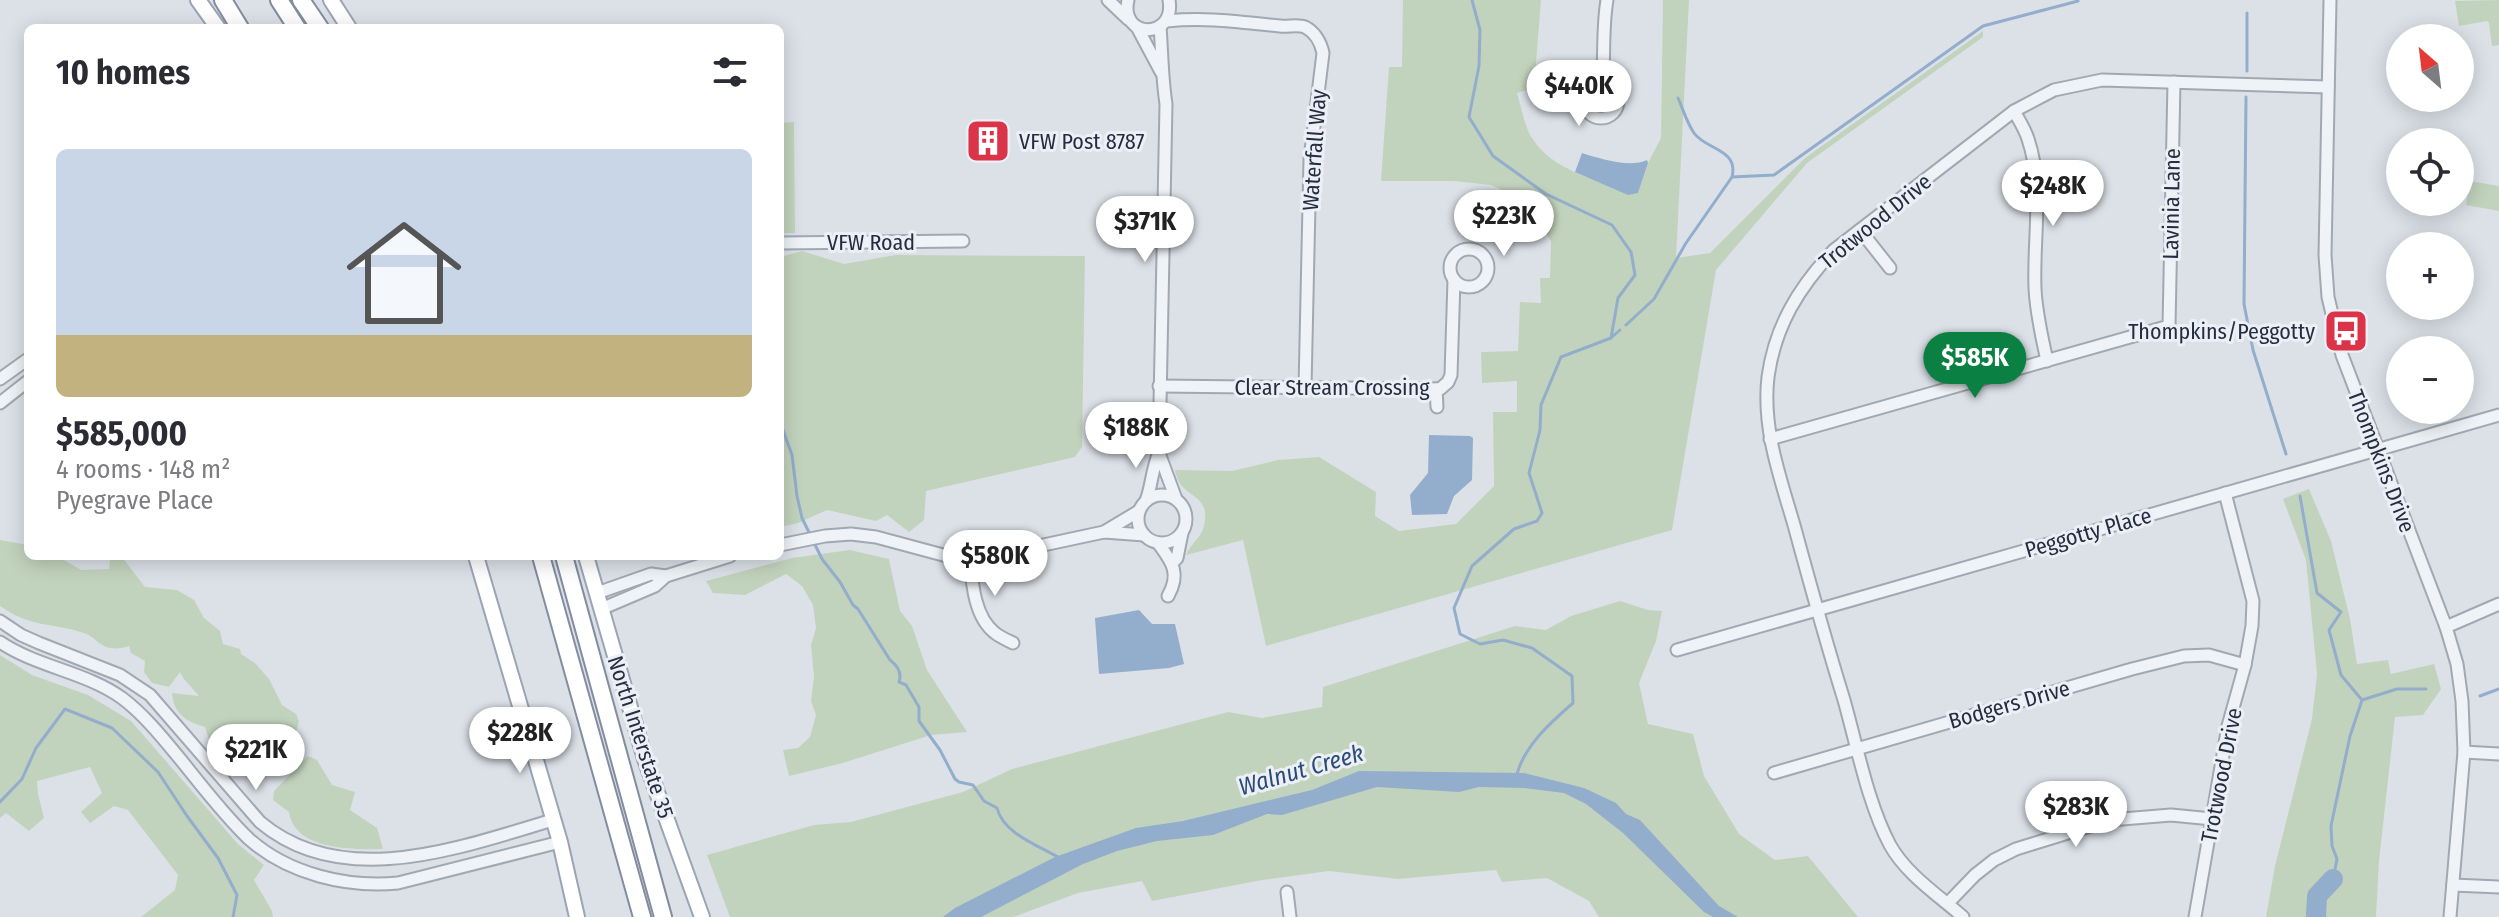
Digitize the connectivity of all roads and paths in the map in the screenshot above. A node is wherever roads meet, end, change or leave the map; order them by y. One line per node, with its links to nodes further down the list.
1 (198, 0): 13 (main road)
2 (223, 0): 14 (highway)
3 (279, 0): 15 (highway)
4 (301, 0): 16 (highway)
5 (331, 0): 17 (main road)
6 (1108, 0): 12 (street)
7 (1128, 0): 12 (street)
8 (1170, 0): 11 (street); 18 (street)
9 (1607, 0): 21 (street)
10 (2330, 0): 22 (street, Thompkins Drive)
11 (1197, 18): 18 (street, Waterfall Way); 34 (street, Waterfall Way)
12 (1134, 23): 18 (street, Waterfall Way); 19 (street)
13 (215, 24)
14 (238, 24)
15 (294, 24)
16 (317, 24)
17 (346, 24)
18 (1163, 24): 19 (street)
19 (1161, 72): 33 (street)
20 (2174, 82): 22 (street, Trotwood Drive); 23 (street, Trotwood Drive); 29 (street, Lavinia Lane)
21 (1602, 84)
22 (2328, 87): 40 (street, Thompkins Drive)
23 (2014, 111): 24 (street, Trotwood Drive); 29 (street)
24 (1860, 230): 27 (street); 39 (street, Trotwood Drive)
25 (963, 241): 26 (street, VFW Road)
26 (784, 243)
27 (1890, 268)
28 (1454, 280): 35 (street, Clear Stream Crossing)
29 (2047, 361): 39 (street)
30 (24, 362): 31 (street)
31 (0, 379)
32 (24, 384): 36 (street)
33 (1159, 386): 34 (street, Clear Stream Crossing); 41 (street)
34 (1305, 388): 35 (street, Clear Stream Crossing)
35 (1436, 389): 37 (street)
36 (0, 403)
37 (1437, 407)
38 (2499, 415): 40 (street, Peggotty Place)
39 (1770, 439): 62 (street, Trotwood Drive)
40 (2377, 451): 42 (street, Peggotty Place); 64 (street, Thompkins Drive)
41 (1159, 453): 43 (street); 44 (street)
42 (2225, 493): 62 (street, Peggotty Place); 68 (street, Trotwood Drive)
43 (1176, 499): 44 (street); 45 (street)
44 (1143, 506): 46 (street); 47 (street)
45 (1183, 531): 48 (street); 56 (street)
46 (1104, 532): 47 (street); 50 (street)
47 (1144, 535): 48 (street)
48 (1158, 543): 56 (street)
49 (784, 544): 50 (street)
50 (970, 558): 66 (street)
51 (477, 560): 76 (main road)
52 (542, 560): 83 (highway)
53 (565, 560): 84 (highway)
54 (587, 560): 58 (main road, North Interstate 35)
55 (717, 560): 57 (street)
56 (1173, 562): 59 (street)
57 (666, 576): 58 (street); 61 (street)
58 (597, 593): 61 (main road, North Interstate 35)
59 (1168, 596)
60 (2499, 604): 64 (street)
61 (601, 609): 85 (main road, North Interstate 35)
62 (1817, 610): 67 (street, Peggotty Place); 71 (street, Trotwood Drive)
63 (0, 621): 69 (street)
64 (2446, 627): 72 (street, Thompkins Drive)
65 (0, 642): 70 (street)
66 (1013, 643)
67 (1677, 650)
68 (2245, 665): 71 (street, Bodgers Drive); 75 (street, Trotwood Drive)
69 (120, 675): 70 (street); 76 (street)
70 (110, 692): 77 (street)
71 (1858, 748): 74 (street, Bodgers Drive); 81 (street, Trotwood Drive)
72 (2464, 752): 73 (street); 78 (street, Thompkins Drive)
73 (2499, 754)
74 (1774, 773)
75 (2212, 819): 81 (street); 88 (street, Trotwood Drive)
76 (553, 820): 77 (main road)
77 (560, 842): 82 (main road)
78 (2453, 885): 79 (street); 89 (street, Thompkins Drive)
79 (2499, 887)
80 (1287, 892): 86 (street)
81 (1948, 903): 87 (street, Trotwood Drive)
82 (577, 917)
83 (642, 917)
84 (663, 917)
85 (702, 917)
86 (1290, 917)
87 (1963, 917)
88 (2195, 917)
89 (2450, 917)

